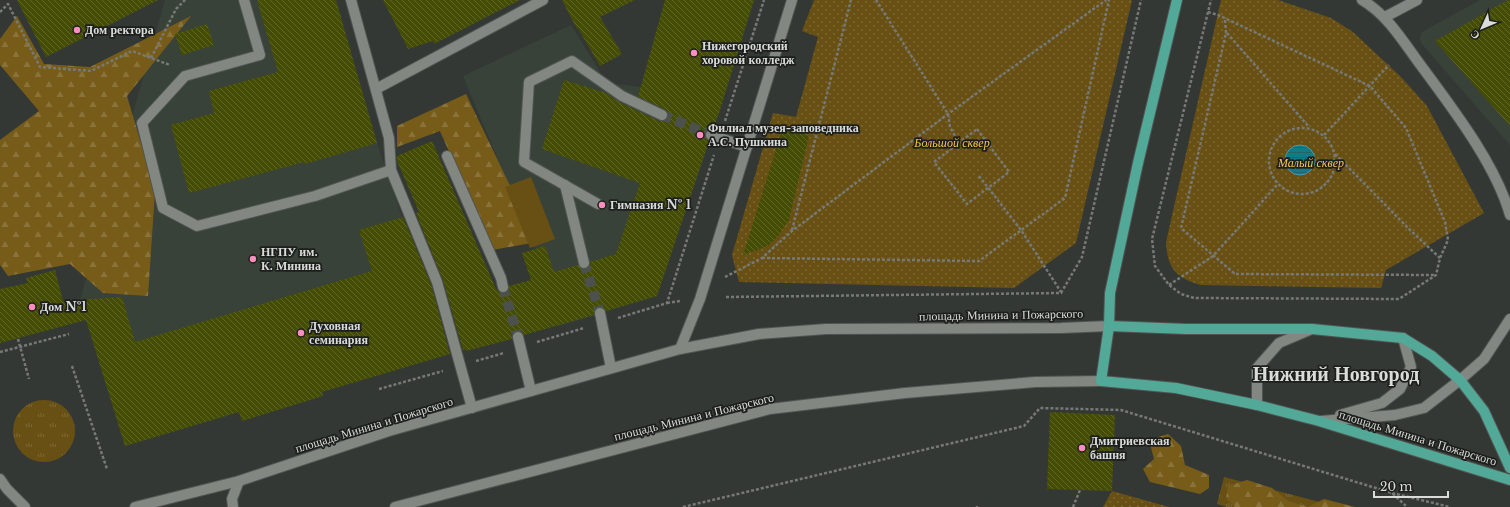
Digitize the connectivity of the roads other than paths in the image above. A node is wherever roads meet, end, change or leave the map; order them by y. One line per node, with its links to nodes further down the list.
1 (244, 0): 14 (street)
2 (351, 0): 9 (street)
3 (543, 0): 9 (street)
4 (792, 0): 12 (street)
5 (1177, 0): 22 (main road)
6 (1362, 0): 8 (street)
7 (1417, 0): 8 (street)
8 (1385, 18): 17 (street)
9 (376, 89): 14 (street)
10 (662, 115): 15 (street)
11 (715, 136): 12 (street)
12 (747, 147): 26 (street)
13 (447, 156): 19 (street)
14 (391, 170): 32 (street)
15 (565, 185): 16 (street); 18 (street)
16 (598, 204)
17 (1510, 215)
18 (584, 263)
19 (503, 287)
20 (601, 318): 27 (street)
21 (1510, 318): 28 (street, площадь Минина и Пожарского)
22 (1109, 326): 23 (main road, площадь Минина и Пожарского); 26 (street, площадь Минина и Пожарского); 29 (main road)
23 (1312, 330): 25 (main road, площадь Минина и Пожарского); 31 (street, площадь Минина и Пожарского)
24 (518, 337): 30 (street)
25 (1403, 338): 28 (main road, площадь Минина и Пожарского); 33 (street, площадь Минина и Пожарского)
26 (680, 349): 27 (street, площадь Минина и Пожарского)
27 (611, 368): 30 (street, площадь Минина и Пожарского)
28 (1460, 380): 33 (street, площадь Минина и Пожарского); 34 (main road, площадь Минина и Пожарского)
29 (1101, 381): 31 (main road, площадь Минина и Пожарского); 41 (street, площадь Минина и Пожарского)
30 (531, 391): 32 (street, площадь Минина и Пожарского)
31 (1257, 404): 33 (main road, площадь Минина и Пожарского)
32 (472, 408): 37 (street, площадь Минина и Пожарского)
33 (1319, 421): 36 (main road, площадь Минина и Пожарского)
34 (1510, 468)
35 (0, 479): 38 (street)
36 (1510, 480)
37 (238, 481): 39 (street, площадь Минина и Пожарского); 40 (street)
38 (25, 507)
39 (135, 507)
40 (233, 507)
41 (396, 507)

